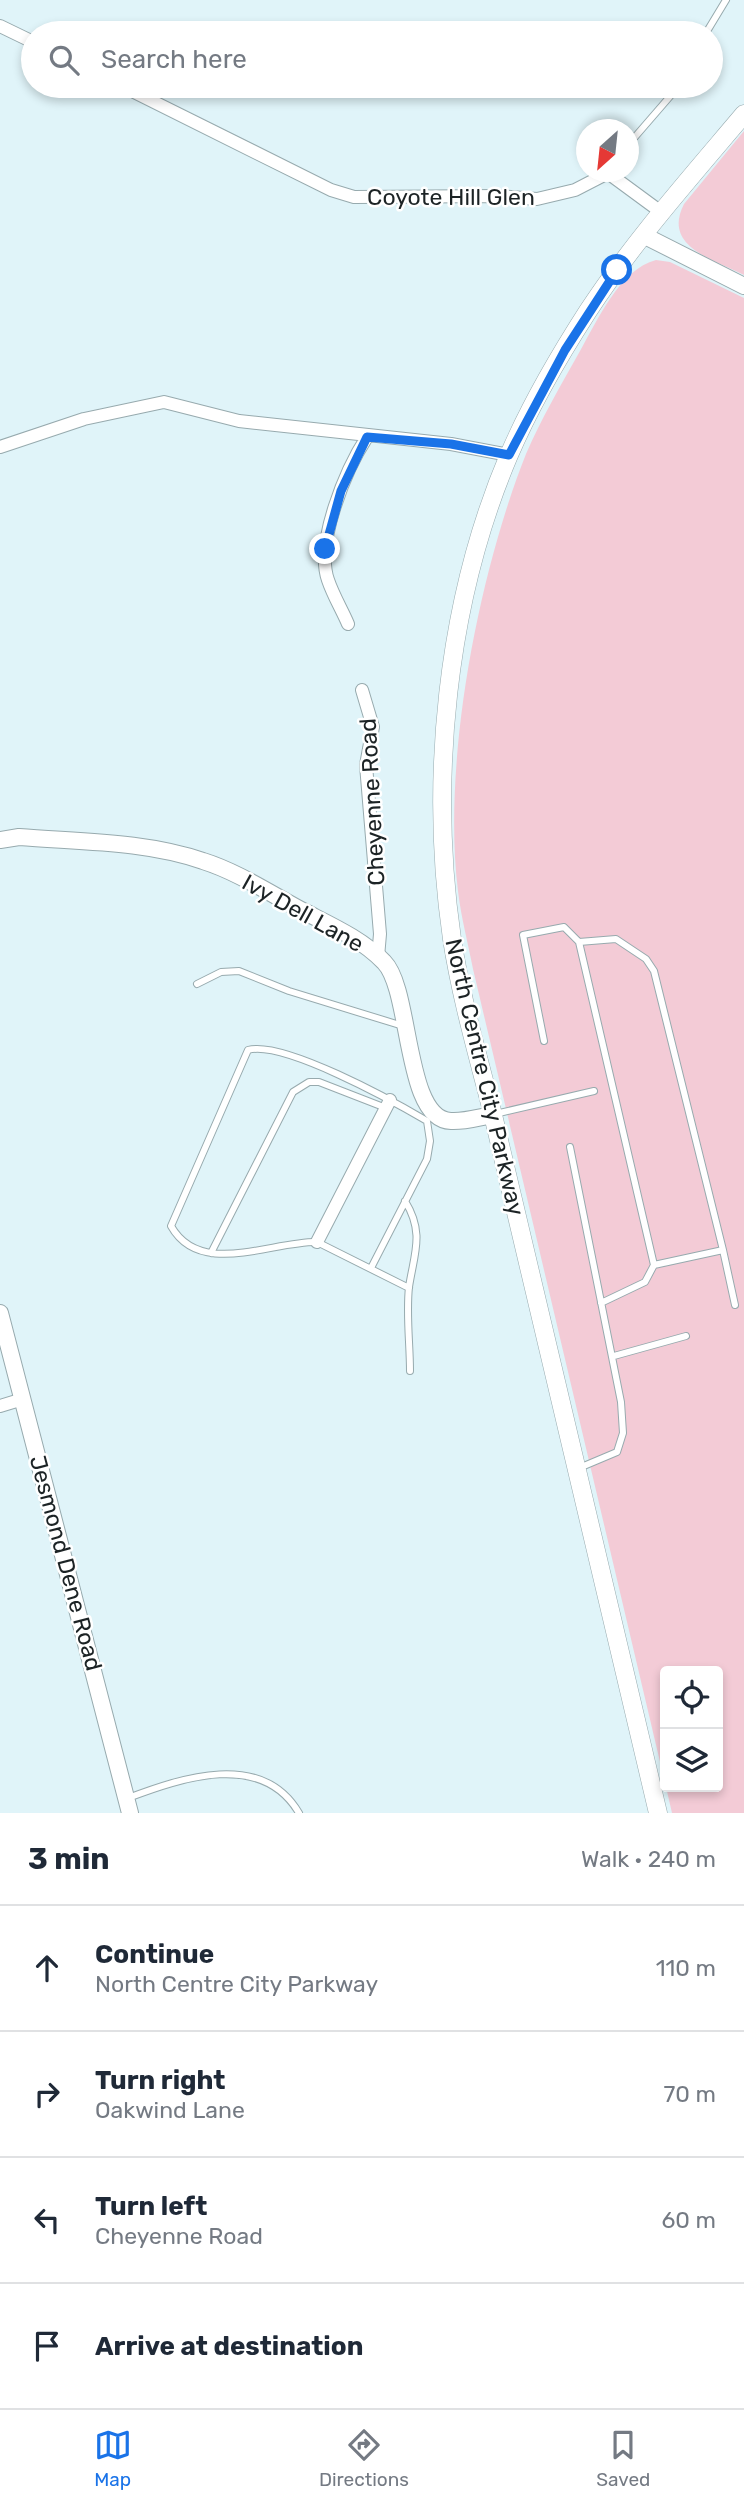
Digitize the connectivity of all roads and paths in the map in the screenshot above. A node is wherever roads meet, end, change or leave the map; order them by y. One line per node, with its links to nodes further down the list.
1 (726, 0): 2 (lane)
2 (713, 21)
3 (0, 26): 4 (street)
4 (21, 36)
5 (146, 98): 9 (street, Coyote Hill Glen)
6 (669, 98): 8 (lane)
7 (744, 114): 11 (main road, North Centre City Parkway)
8 (639, 132)
9 (590, 182)
10 (621, 182): 11 (street, Coyote Hill Glen)
11 (661, 212): 12 (main road, North Centre City Parkway)
12 (643, 235): 13 (street); 16 (main road, North Centre City Parkway)
13 (744, 286)
14 (367, 437): 15 (street); 16 (street); 17 (street)
15 (0, 447)
16 (509, 455): 27 (main road, North Centre City Parkway)
17 (348, 624)
18 (362, 690): 21 (street, Cheyenne Road)
19 (0, 841): 21 (street, Ivy Dell Lane)
20 (579, 942): 24 (lane); 32 (lane); 34 (lane)
21 (378, 957): 23 (street, Ivy Dell Lane)
22 (197, 984): 23 (lane)
23 (406, 1027): 28 (street, Ivy Dell Lane)
24 (544, 1041)
25 (594, 1091): 27 (lane)
26 (388, 1104): 28 (lane); 31 (street); 33 (lane); 33 (lane)
27 (493, 1115): 28 (street); 45 (main road, North Centre City Parkway)
28 (432, 1118): 30 (lane)
29 (570, 1147): 37 (lane)
30 (405, 1201): 35 (lane); 36 (lane)
31 (317, 1242): 33 (lane); 35 (lane)
32 (723, 1250): 34 (lane); 38 (lane)
33 (211, 1253)
34 (654, 1265): 37 (lane)
35 (371, 1268): 36 (lane)
36 (409, 1288): 42 (lane)
37 (601, 1303): 41 (lane)
38 (736, 1306)
39 (0, 1313): 43 (street, Jesmond Dene Road)
40 (686, 1336): 41 (lane)
41 (614, 1356): 45 (lane)
42 (410, 1371)
43 (23, 1399): 44 (street); 46 (street, Jesmond Dene Road)
44 (0, 1406)
45 (577, 1468): 48 (main road, North Centre City Parkway)
46 (129, 1806): 47 (lane)
47 (299, 1813)
48 (658, 1813)

